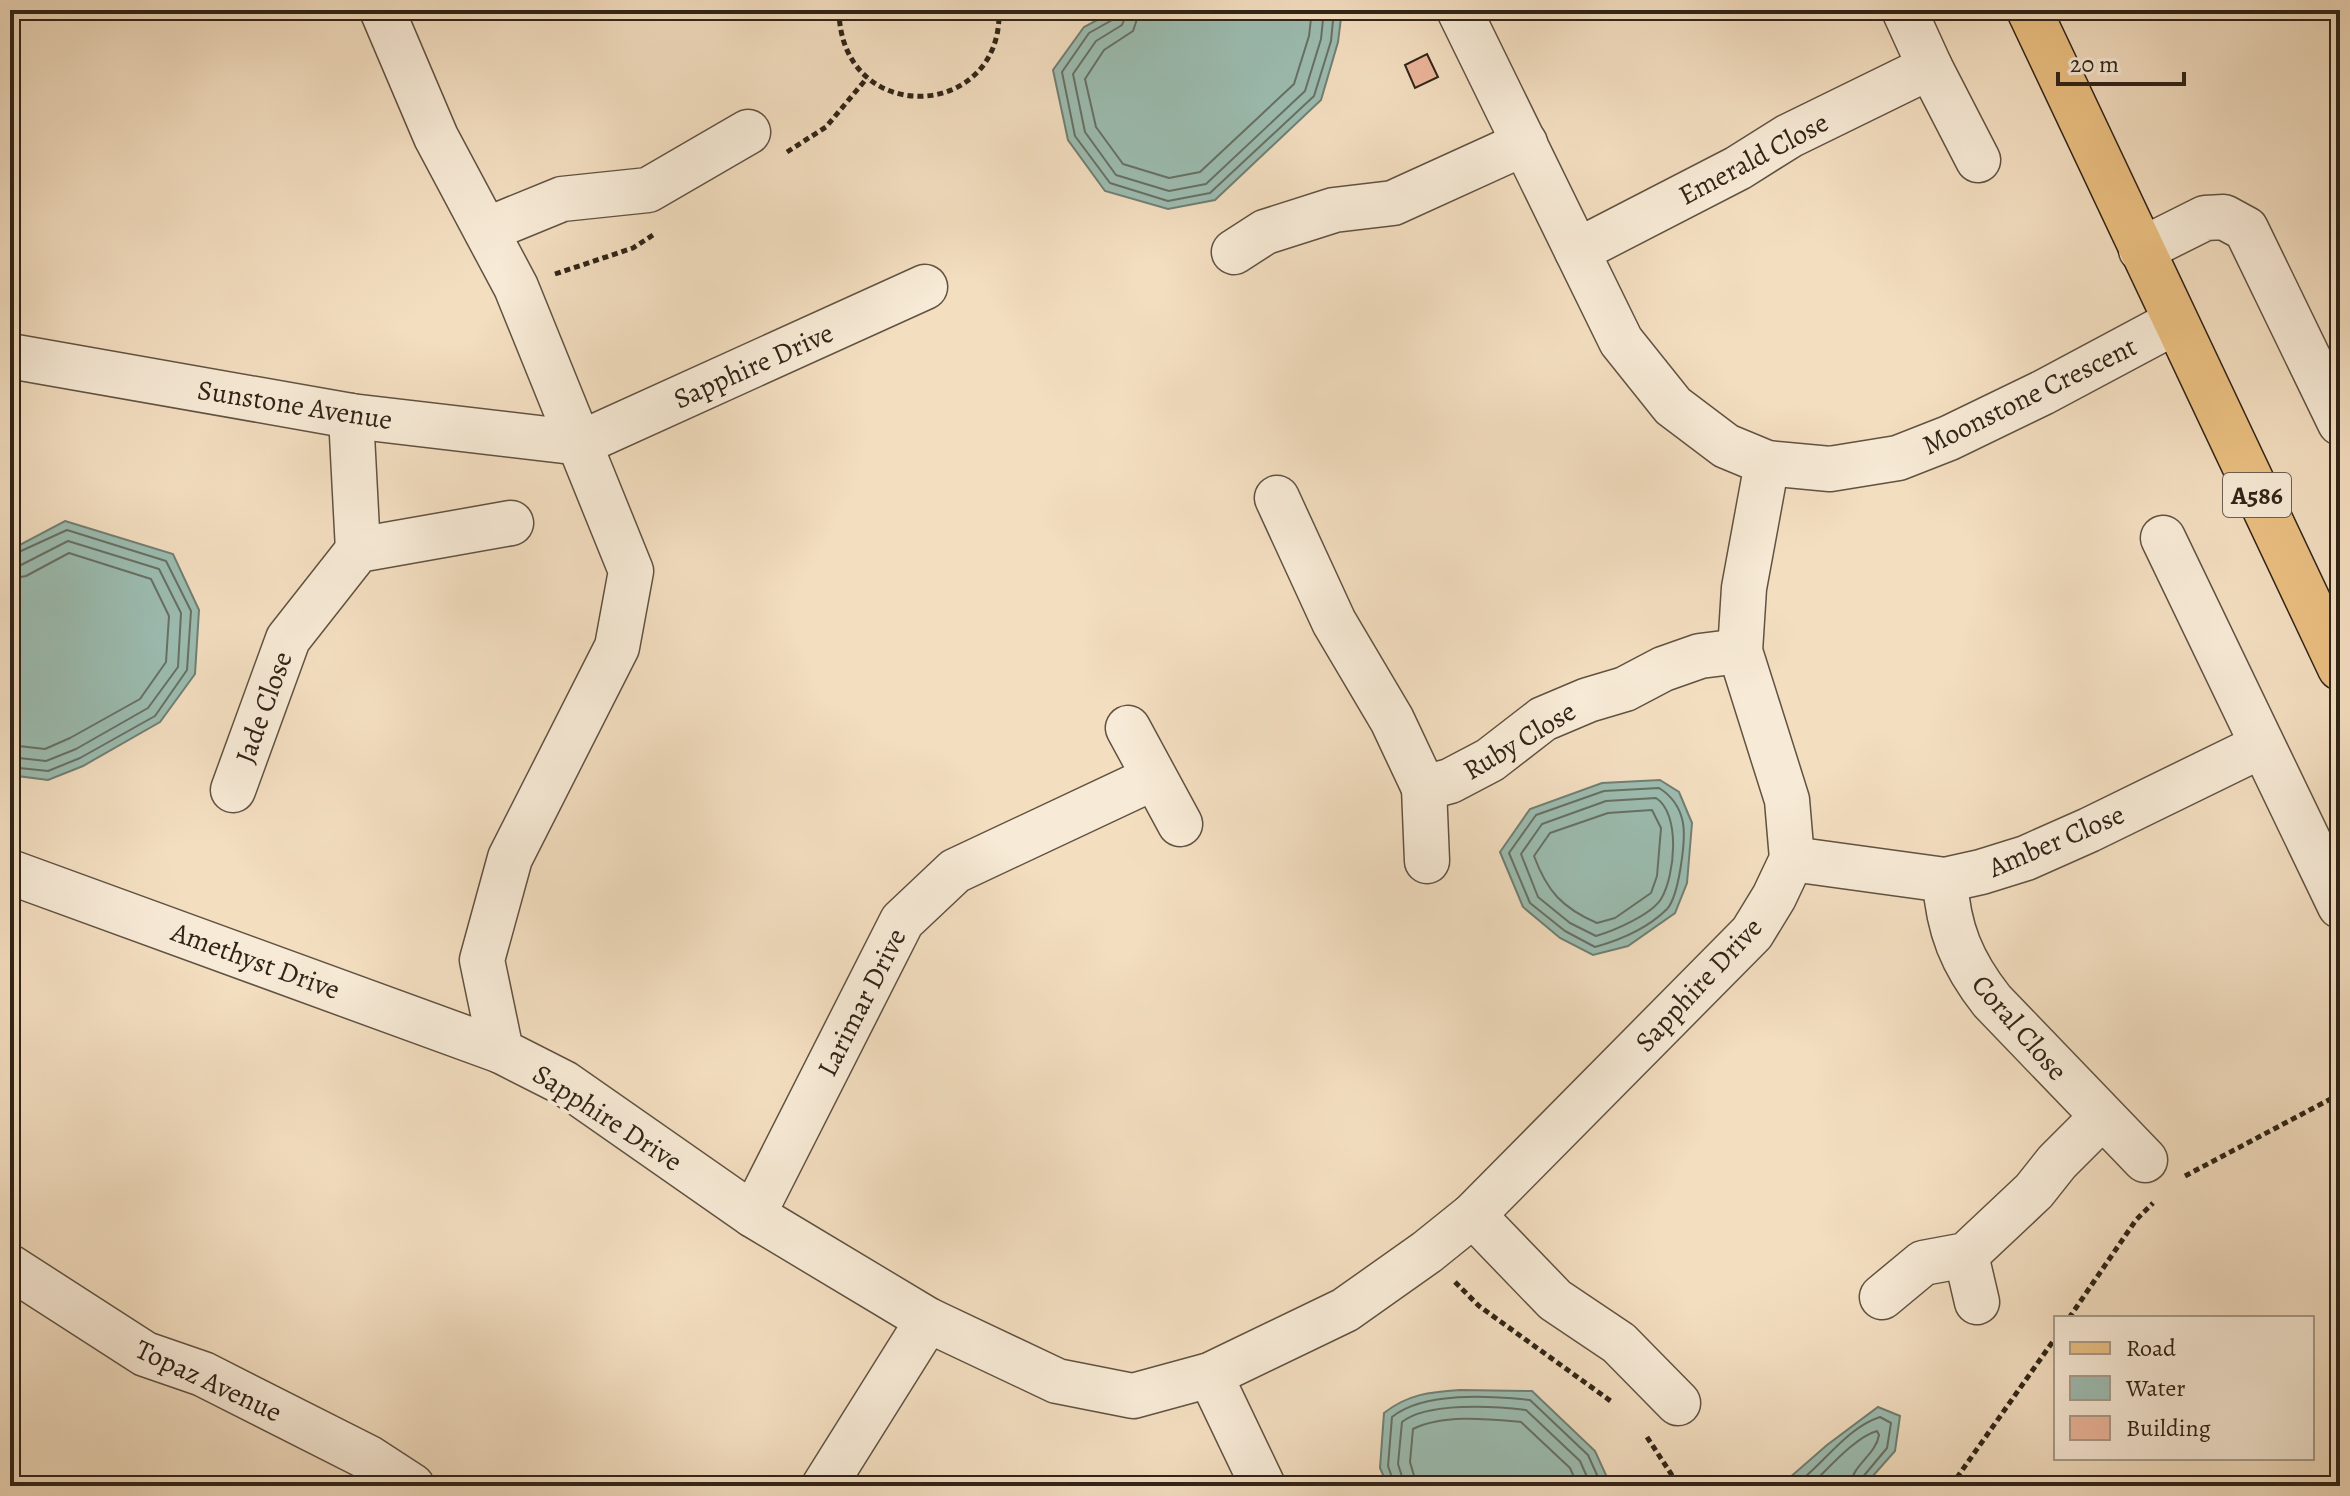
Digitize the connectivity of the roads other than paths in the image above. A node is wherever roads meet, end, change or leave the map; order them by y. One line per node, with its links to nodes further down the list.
1 (382, 10): 9 (street, Sapphire Drive)
2 (1459, 10): 7 (street, Moonstone Crescent)
3 (1904, 10): 5 (street)
4 (2029, 10): 10 (main road, A586)
5 (1930, 67): 8 (street); 11 (street, Emerald Close)
6 (748, 132): 9 (street)
7 (1525, 143): 11 (street, Moonstone Crescent); 12 (street)
8 (1978, 160)
9 (486, 230): 18 (street, Sapphire Drive)
10 (2141, 250): 14 (main road, A586); 17 (street)
11 (1577, 251): 19 (street, Moonstone Crescent)
12 (1234, 252)
13 (925, 287): 18 (street, Sapphire Drive)
14 (2175, 322): 19 (street, Moonstone Crescent); 25 (main road, A586)
15 (10, 356): 16 (street, Sunstone Avenue)
16 (351, 416): 18 (street, Sunstone Avenue); 23 (street)
17 (2340, 423)
18 (581, 443): 37 (street, Sapphire Drive)
19 (1767, 463): 24 (street)
20 (1277, 498): 29 (street)
21 (511, 523): 23 (street)
22 (2163, 538): 27 (street)
23 (358, 550): 30 (street, Jade Close)
24 (1740, 651): 29 (street, Ruby Close); 32 (street)
25 (2340, 668)
26 (1128, 728): 28 (street)
27 (2261, 746): 35 (street, Amber Close); 36 (street)
28 (1153, 778): 31 (street); 40 (street, Larimar Drive)
29 (1424, 788): 33 (street)
30 (233, 790)
31 (1180, 824)
32 (1792, 859): 35 (street, Amber Close); 41 (street, Sapphire Drive)
33 (1427, 861)
34 (10, 872): 37 (street, Amethyst Drive)
35 (1945, 880): 38 (street, Coral Close)
36 (2340, 906)
37 (501, 1051): 40 (street, Sapphire Drive)
38 (2102, 1117): 39 (street, Coral Close); 42 (street)
39 (2163, 1177)
40 (753, 1215): 46 (street, Sapphire Drive)
41 (1473, 1215): 47 (street, Sapphire Drive); 48 (street)
42 (1966, 1255): 44 (street); 45 (street)
43 (10, 1267): 49 (street, Topaz Avenue)
44 (1882, 1297)
45 (1977, 1302)
46 (928, 1320): 47 (street, Sapphire Drive); 50 (street)
47 (1210, 1375): 51 (street)
48 (1678, 1403)
49 (412, 1486)
50 (824, 1486)
51 (1263, 1486)

